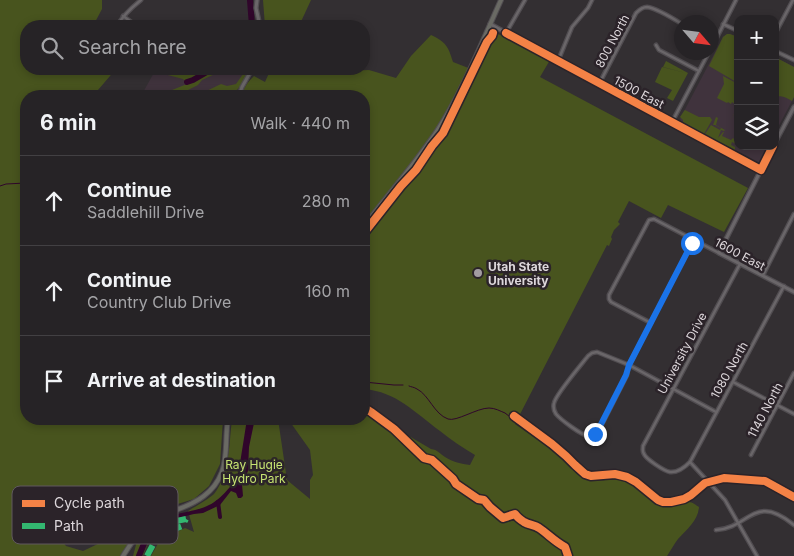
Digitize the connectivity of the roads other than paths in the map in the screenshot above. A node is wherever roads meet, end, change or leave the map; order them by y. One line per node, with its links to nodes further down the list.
1 (141, 0): 8 (street)
2 (257, 0): 11 (street)
3 (501, 0): 13 (main road)
4 (525, 0): 18 (street)
5 (592, 0): 23 (street)
6 (736, 0): 14 (street)
7 (792, 0): 15 (street)
8 (123, 16): 9 (street); 10 (street)
9 (121, 20)
10 (129, 20)
11 (259, 20)
12 (674, 20): 26 (street, 800 North)
13 (490, 24): 18 (street, 1500 East); 34 (main road)
14 (724, 24): 16 (street); 17 (street)
15 (779, 26)
16 (734, 30)
17 (719, 31)
18 (506, 33): 23 (street, 1500 East)
19 (656, 45): 24 (street)
20 (779, 53): 22 (street)
21 (705, 60): 24 (street)
22 (794, 60)
23 (558, 61): 26 (street, 1500 East)
24 (699, 71): 29 (street)
25 (249, 75): 27 (street)
26 (599, 84): 29 (street, 1500 East)
27 (241, 90)
28 (794, 107): 30 (street)
29 (672, 122): 32 (street, 1500 East)
30 (779, 135)
31 (772, 150): 32 (street)
32 (761, 170): 36 (street)
33 (794, 214): 38 (street)
34 (370, 218)
35 (694, 239): 36 (street, 1600 East); 41 (street); 41 (street, 1600 East)
36 (719, 252): 37 (street, 1600 East)
37 (740, 264): 38 (street, 1600 East); 45 (street, University Drive)
38 (762, 275): 39 (street, 1600 East)
39 (784, 286): 40 (street, 1600 East); 44 (street, 1080 North)
40 (794, 292)
41 (651, 323): 42 (street)
42 (629, 365): 42 (street); 45 (street)
43 (794, 373): 46 (street, 1140 North)
44 (733, 381): 46 (street); 47 (street, 1080 North)
45 (674, 389): 47 (street); 51 (street, University Drive)
46 (777, 405): 48 (street); 50 (street, 1140 North)
47 (716, 412): 51 (street, 1080 North)
48 (794, 414)
49 (228, 425): 52 (main road)
50 (751, 455)
51 (690, 462): 53 (street)
52 (178, 509)
53 (738, 522): 54 (street); 55 (street); 58 (street)
54 (794, 525)
55 (716, 530)
56 (131, 544): 57 (main road)
57 (123, 556)
58 (758, 556)

